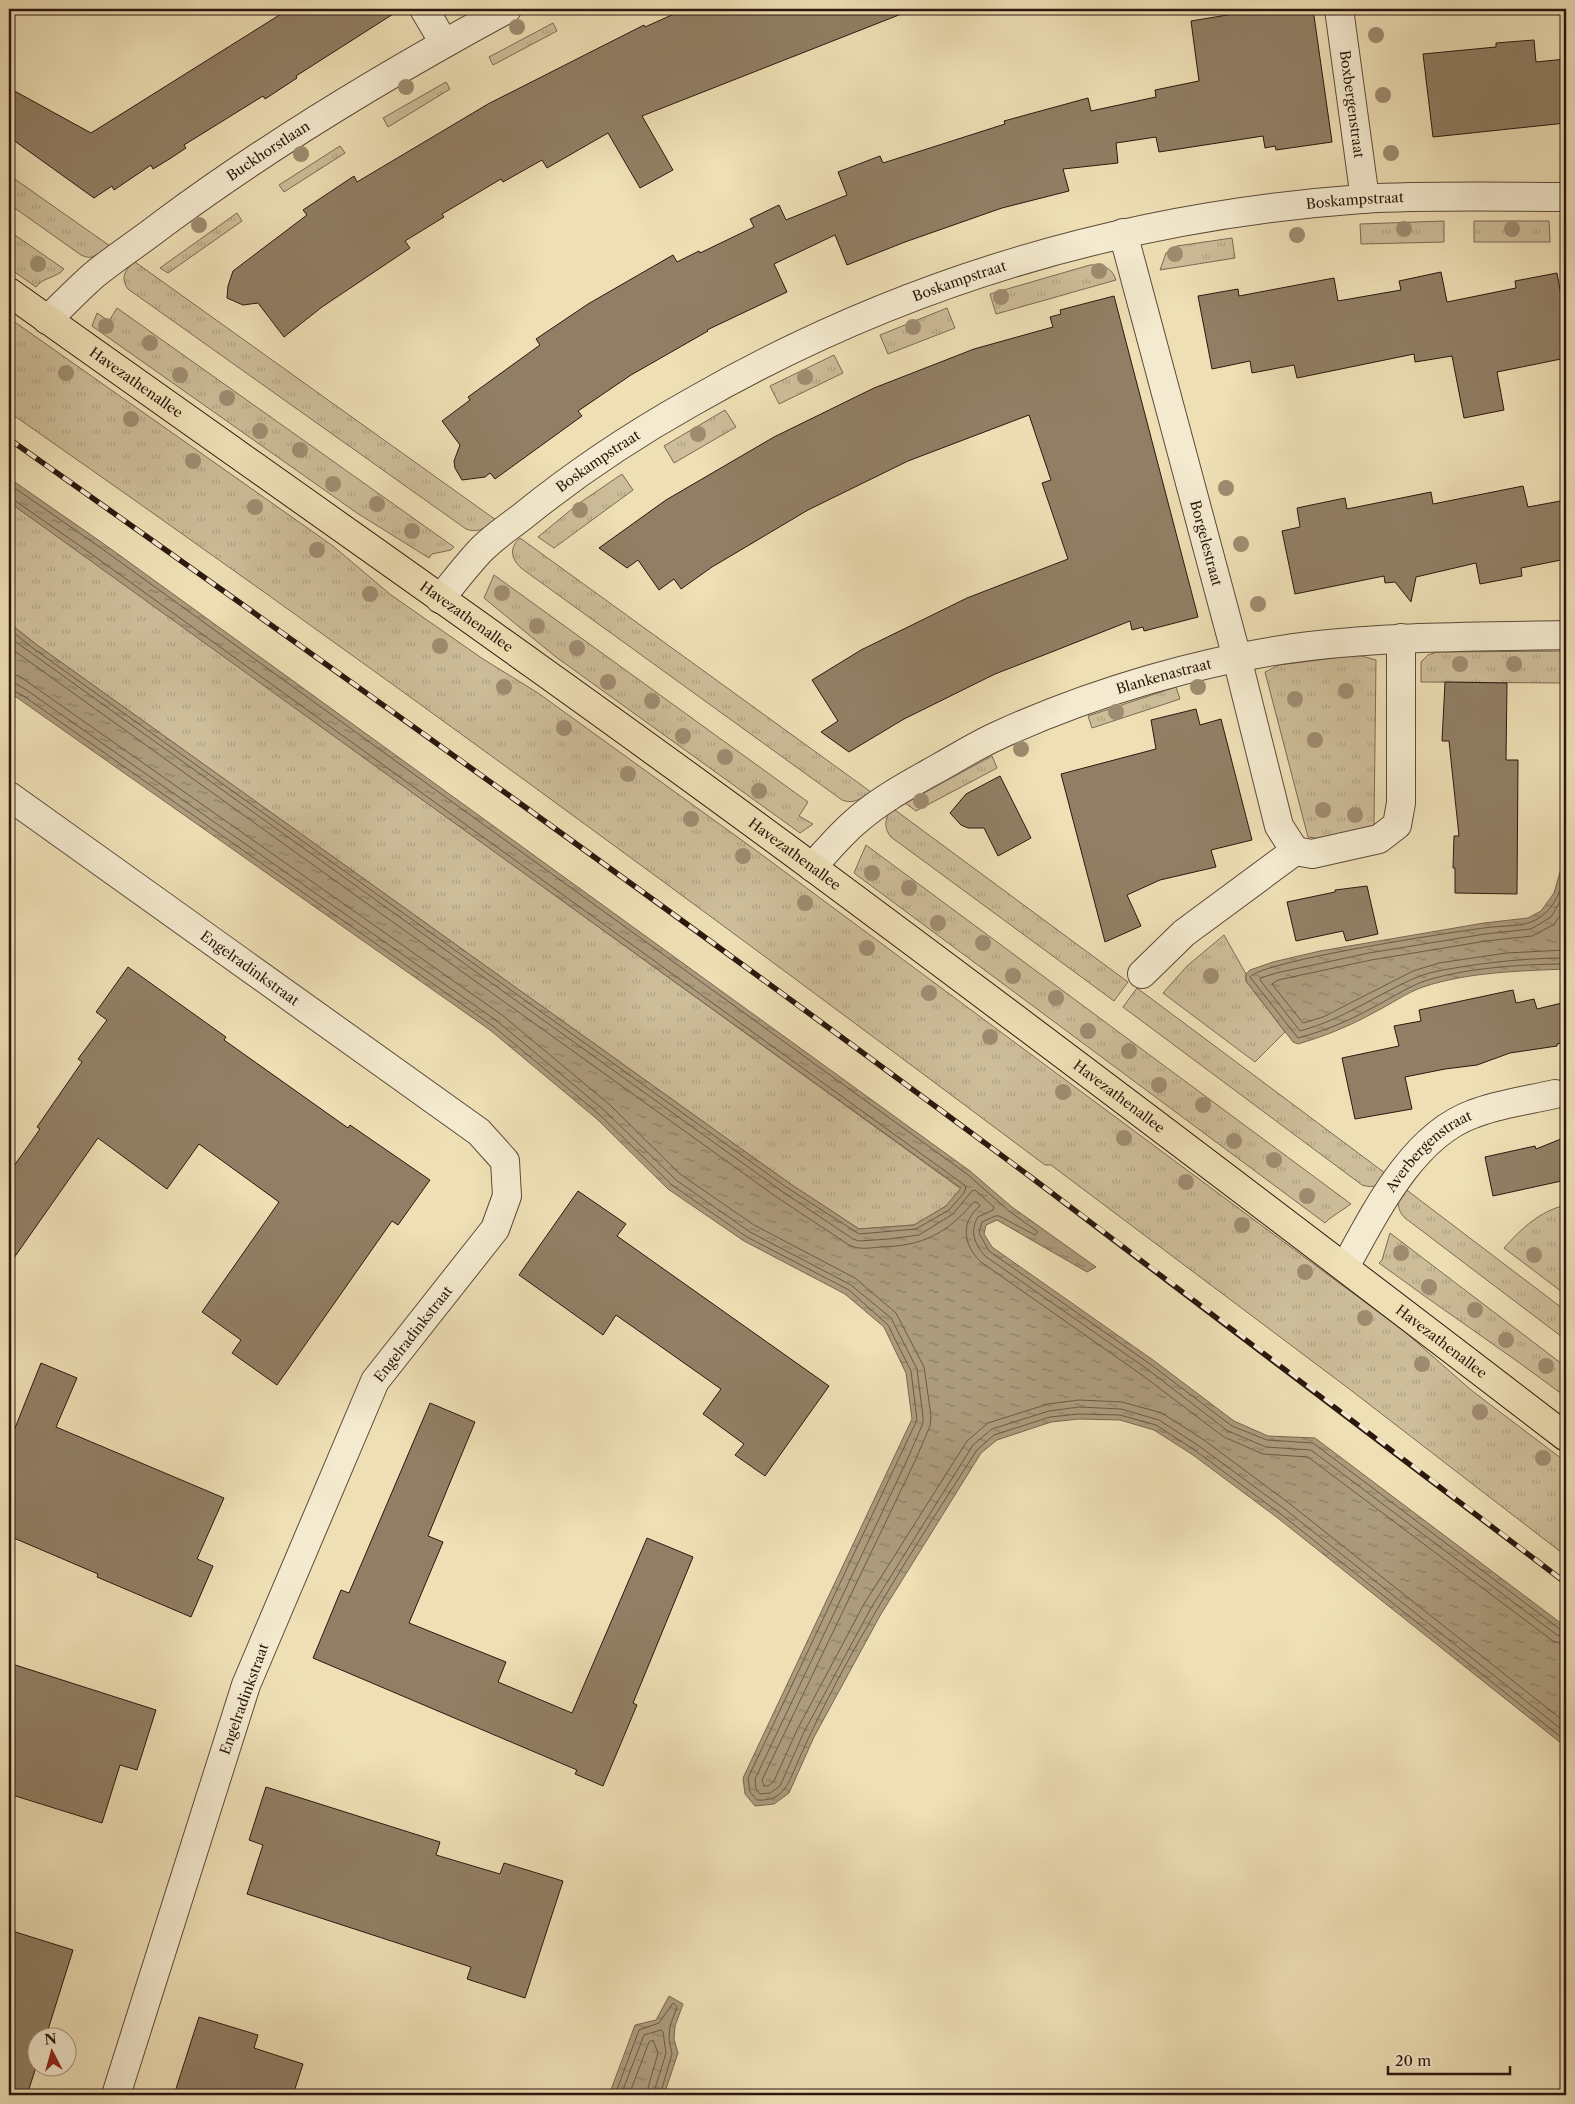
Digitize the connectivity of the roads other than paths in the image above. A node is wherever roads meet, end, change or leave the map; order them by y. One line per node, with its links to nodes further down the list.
1 (424, 9): 4 (street)
2 (507, 9): 4 (street, Buckhorstlaan)
3 (1339, 9): 6 (street, Boxbergenstraat)
4 (444, 43): 9 (street, Buckhorstlaan)
5 (1566, 197): 6 (street, Boskampstraat)
6 (1365, 199): 7 (street, Boskampstraat)
7 (1123, 232): 10 (street, Boskampstraat); 13 (street, Borgelestraat)
8 (9, 292): 9 (main road, Havezathenallee)
9 (47, 320): 10 (main road, Havezathenallee)
10 (440, 599): 16 (main road, Havezathenallee)
11 (1566, 635): 12 (street, Blankenastraat)
12 (1401, 638): 13 (street, Blankenastraat); 15 (street)
13 (1237, 658): 15 (street, Borgelestraat); 16 (street, Blankenastraat)
14 (9, 796): 21 (street, Engelradinkstraat)
15 (1295, 851): 17 (street)
16 (812, 867): 19 (main road, Havezathenallee)
17 (1142, 974)
18 (1555, 1094): 19 (street, Averbergenstraat)
19 (1345, 1267): 20 (main road, Havezathenallee)
20 (1566, 1437)
21 (116, 2095)

